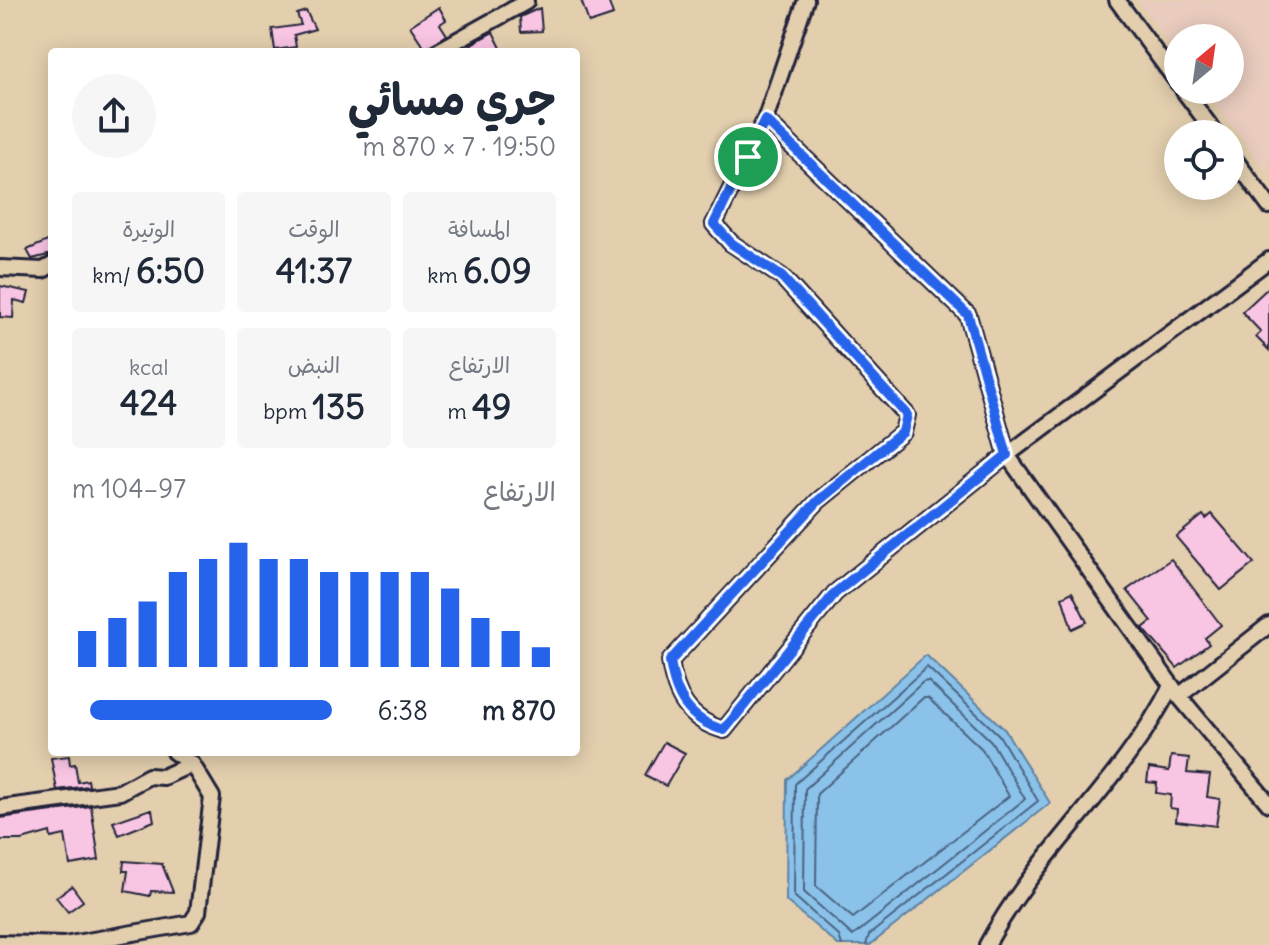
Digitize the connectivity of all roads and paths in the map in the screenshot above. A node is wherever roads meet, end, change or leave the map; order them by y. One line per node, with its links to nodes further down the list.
1 (806, 0): 6 (street)
2 (1117, 0): 5 (street)
3 (526, 2): 4 (street)
4 (443, 48)
5 (1164, 64)
6 (765, 120): 12 (street); 12 (street)
7 (1244, 172): 8 (street)
8 (1269, 206)
9 (1269, 260): 12 (street)
10 (48, 267): 11 (street)
11 (0, 268)
12 (1007, 455): 14 (street)
13 (1269, 625): 14 (street)
14 (1175, 691): 17 (street); 20 (street)
15 (180, 756): 16 (street)
16 (192, 764): 18 (street); 19 (street)
17 (1269, 804)
18 (0, 808)
19 (0, 943)
20 (987, 945)

